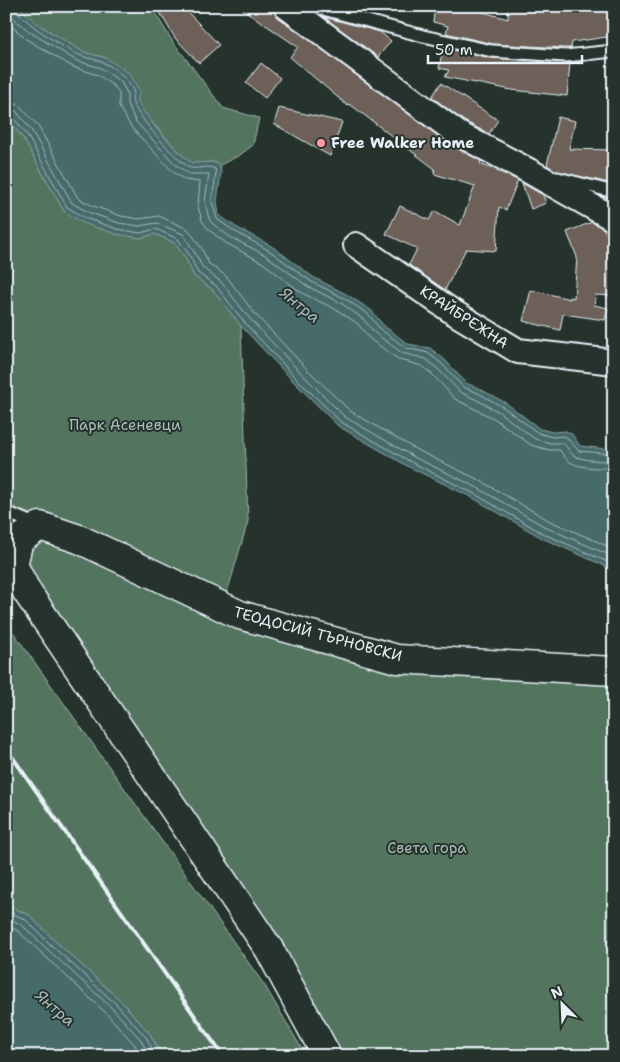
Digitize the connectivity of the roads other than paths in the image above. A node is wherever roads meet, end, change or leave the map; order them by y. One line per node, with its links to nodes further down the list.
1 (286, 6): 4 (street)
2 (312, 6): 3 (lane)
3 (614, 50)
4 (529, 171): 5 (lane); 6 (street)
5 (614, 192)
6 (614, 219)
7 (356, 245): 8 (street, КРАЙБРЕЖНА)
8 (614, 362)
9 (6, 512): 10 (lane)
10 (40, 526): 11 (street); 12 (street, ТЕОДОСИЙ ТЪРНОВСКИ)
11 (10, 561): 13 (street)
12 (614, 671)
13 (328, 1056)

